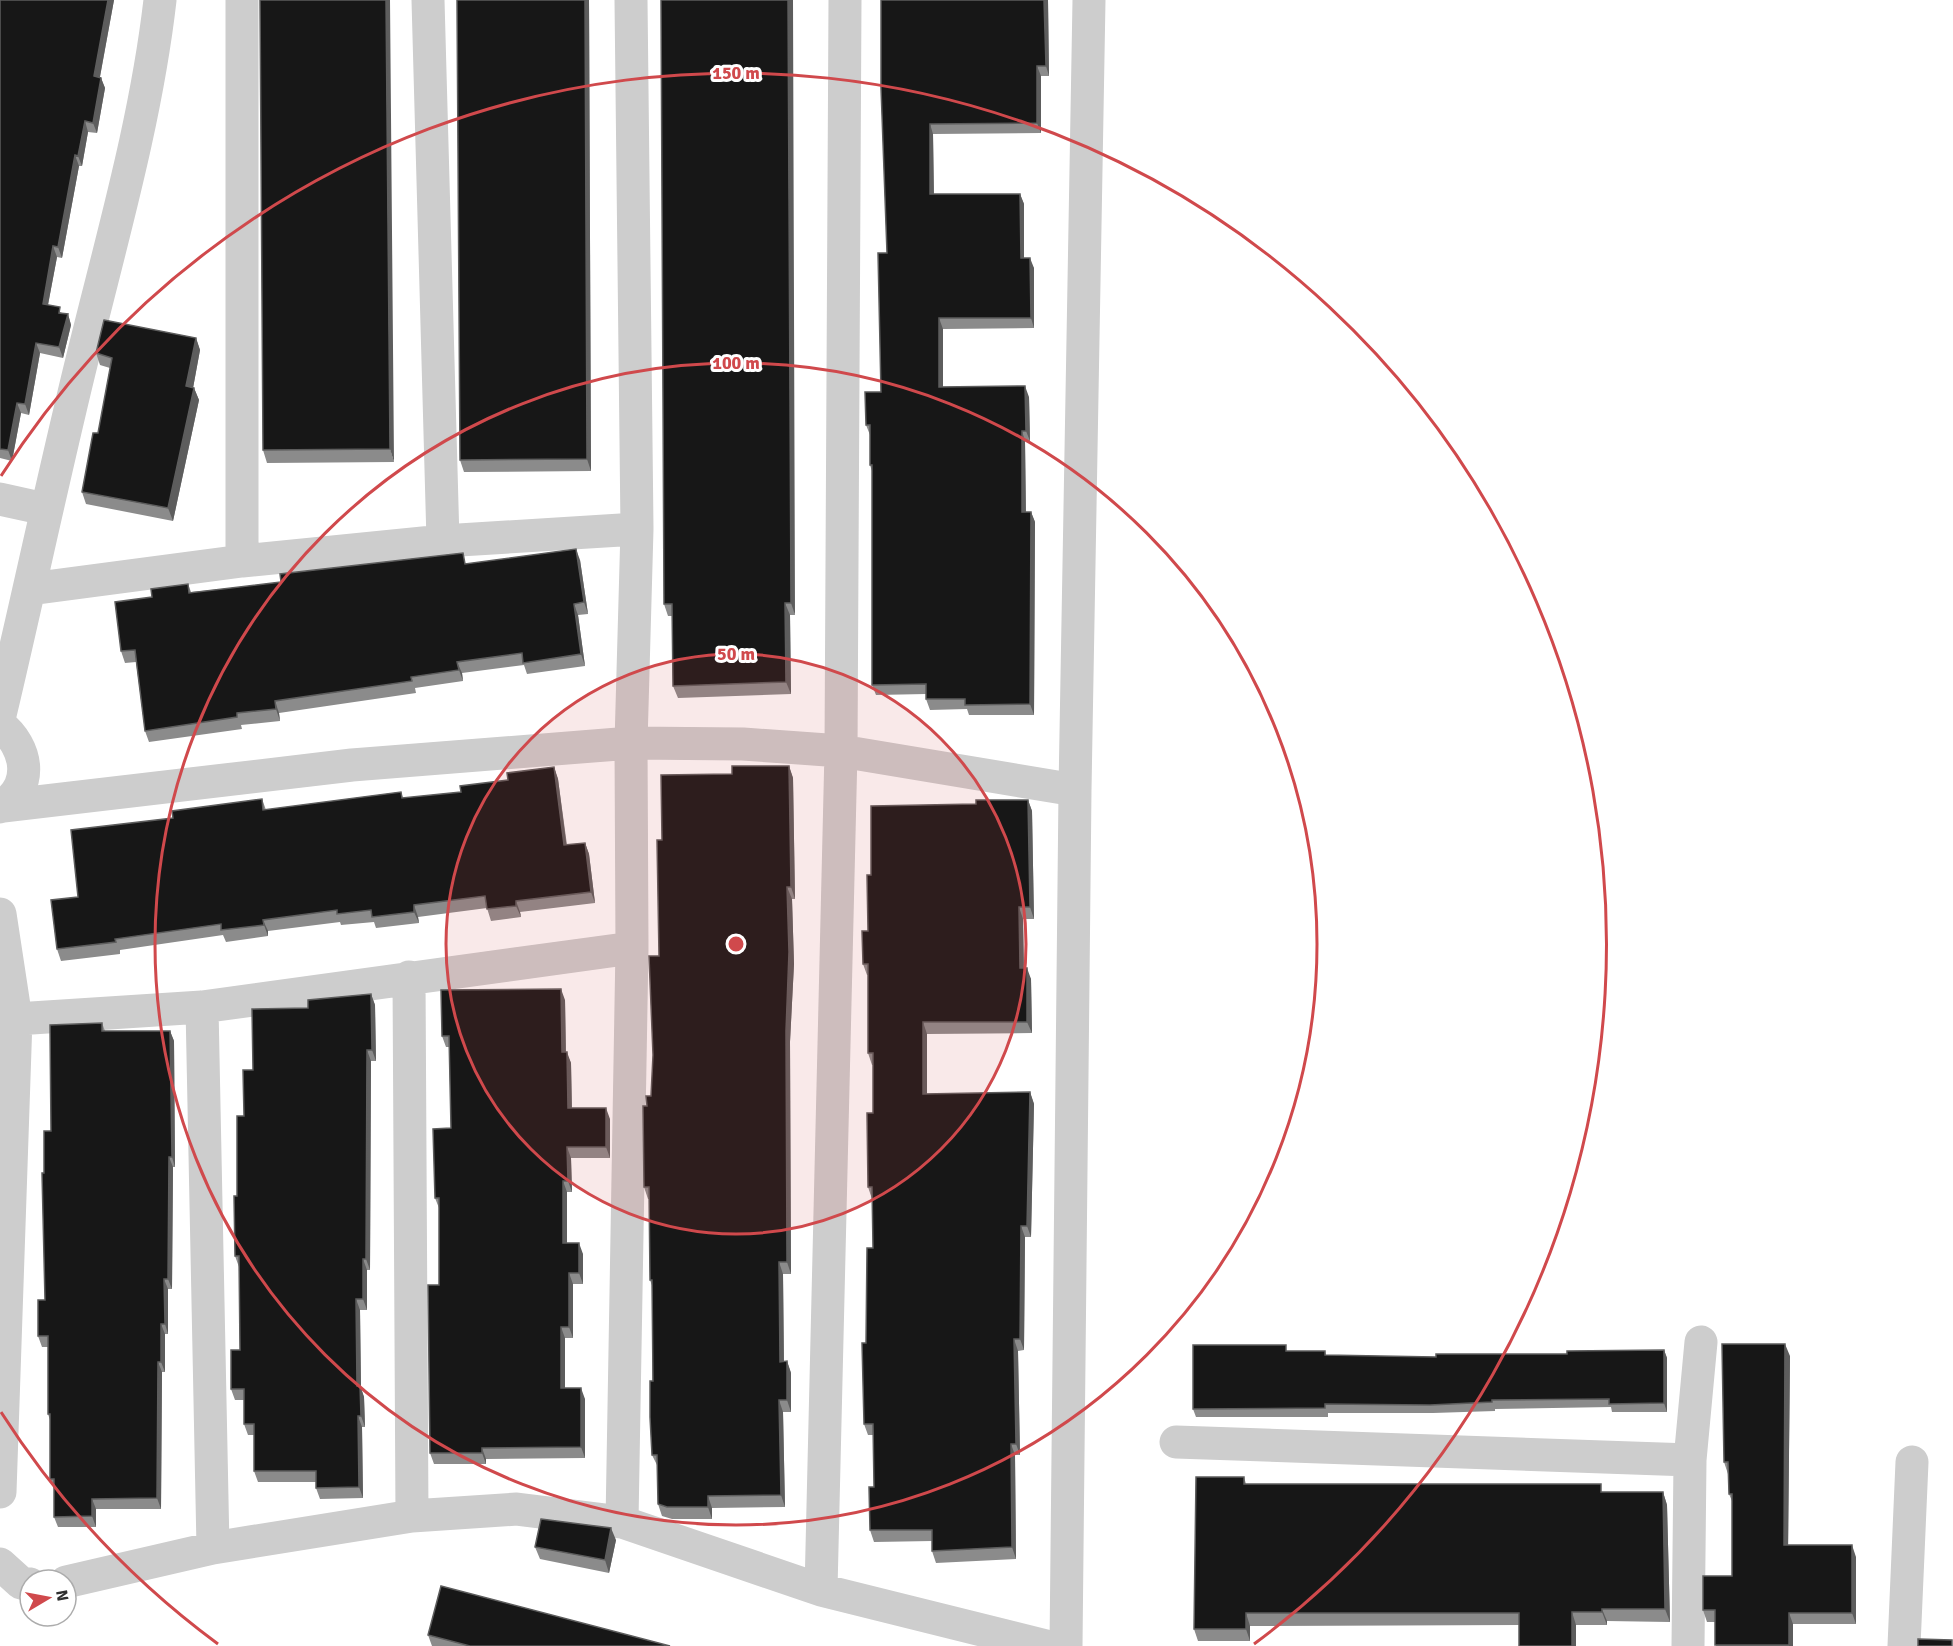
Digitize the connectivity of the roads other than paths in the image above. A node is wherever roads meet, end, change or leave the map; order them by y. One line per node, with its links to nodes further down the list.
1 (160, 0): 8 (street)
2 (242, 0): 11 (street)
3 (429, 0): 10 (street)
4 (631, 0): 9 (street)
5 (845, 0): 16 (street)
6 (1089, 0): 17 (street)
7 (0, 499): 8 (street)
8 (45, 509): 12 (street)
9 (637, 529): 10 (street); 15 (street)
10 (443, 541): 11 (street)
11 (242, 561): 12 (street)
12 (30, 589): 13 (street)
13 (0, 715)
14 (0, 725): 18 (street)
15 (631, 743): 16 (street); 18 (street); 20 (street)
16 (841, 751): 17 (street); 35 (street)
17 (1076, 790): 37 (street)
18 (1, 806)
19 (0, 914): 23 (street)
20 (632, 948): 21 (street); 30 (street)
21 (408, 977): 22 (street); 29 (street)
22 (202, 1006): 23 (street); 31 (street)
23 (16, 1019): 28 (street)
24 (1701, 1342): 26 (street)
25 (1176, 1442): 26 (street)
26 (1690, 1460): 38 (street)
27 (1912, 1462): 39 (street)
28 (0, 1492)
29 (412, 1516): 30 (street); 31 (street)
30 (621, 1522): 35 (street)
31 (213, 1548): 33 (street)
32 (0, 1564): 34 (street)
33 (78, 1579)
34 (18, 1580)
35 (821, 1590): 36 (street)
36 (1046, 1646)
37 (1066, 1646)
38 (1688, 1646)
39 (1904, 1646)

